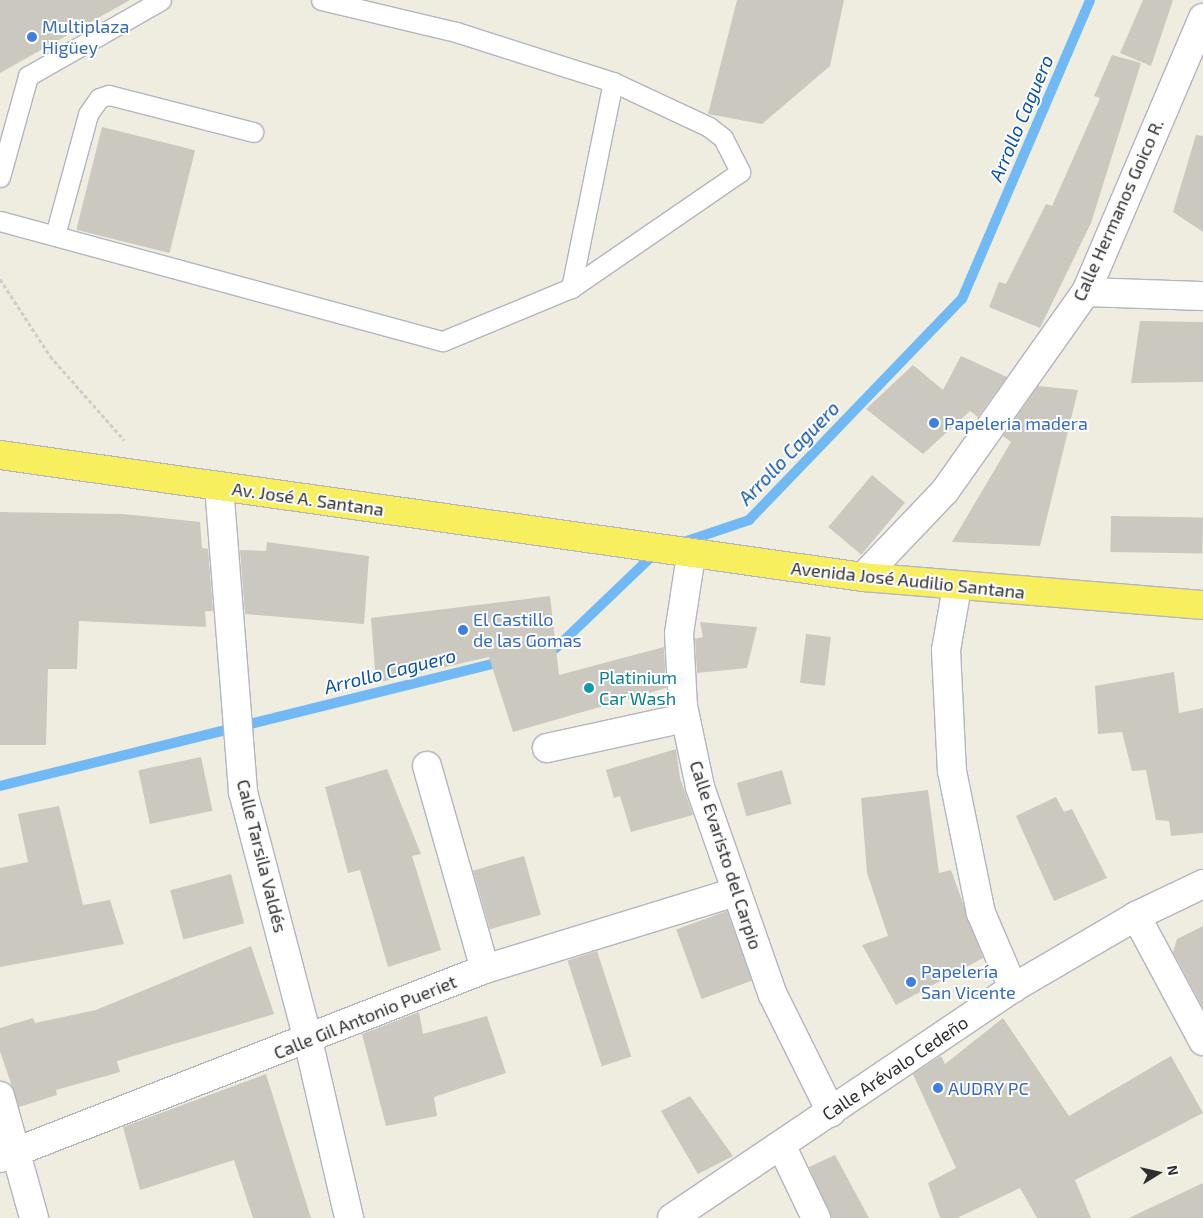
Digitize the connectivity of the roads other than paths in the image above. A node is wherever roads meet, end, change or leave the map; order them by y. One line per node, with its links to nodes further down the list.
1 (161, 0): 6 (lane)
2 (321, 0): 4 (lane)
3 (1203, 18): 10 (street, Calle Hermanos Goico R.)
4 (613, 82): 9 (lane); 9 (lane)
5 (253, 132): 8 (lane)
6 (0, 177)
7 (0, 221): 8 (lane)
8 (55, 235): 9 (lane)
9 (571, 288)
10 (1086, 292): 11 (street); 16 (street, Calle Hermanos Goico R.)
11 (1203, 296)
12 (0, 455): 13 (main road, Av. José A. Santana)
13 (219, 486): 14 (main road, Av. José A. Santana); 27 (street, Calle Tarsila Valdés)
14 (615, 542): 15 (main road, Avenida José Audilio Santana)
15 (685, 554): 16 (main road, Avenida José Audilio Santana); 19 (street, Calle Evaristo del Carpio)
16 (863, 577): 17 (main road, Avenida José Audilio Santana)
17 (957, 587): 18 (main road, Avenida José Audilio Santana); 26 (street)
18 (1203, 606)
19 (685, 718): 20 (street); 23 (street, Calle Evaristo del Carpio)
20 (547, 748)
21 (427, 766): 25 (street)
22 (1203, 884): 24 (street, Calle Arévalo Cedeño)
23 (736, 892): 25 (street, Calle Gil Antonio Pueriet); 30 (street, Calle Evaristo del Carpio)
24 (1136, 916): 26 (street, Calle Arévalo Cedeño); 28 (street)
25 (485, 969): 27 (street, Calle Gil Antonio Pueriet)
26 (1013, 988): 30 (street, Calle Arévalo Cedeño)
27 (308, 1040): 32 (street, Calle Gil Antonio Pueriet); 34 (street, Calle Tarsila Valdés)
28 (1203, 1042)
29 (0, 1096): 32 (street)
30 (831, 1112): 31 (street, Calle Arévalo Cedeño)
31 (782, 1147): 35 (street, Calle Arévalo Cedeño); 36 (street)
32 (8, 1155): 33 (street)
33 (34, 1218)
34 (348, 1218)
35 (672, 1218)
36 (816, 1218)

